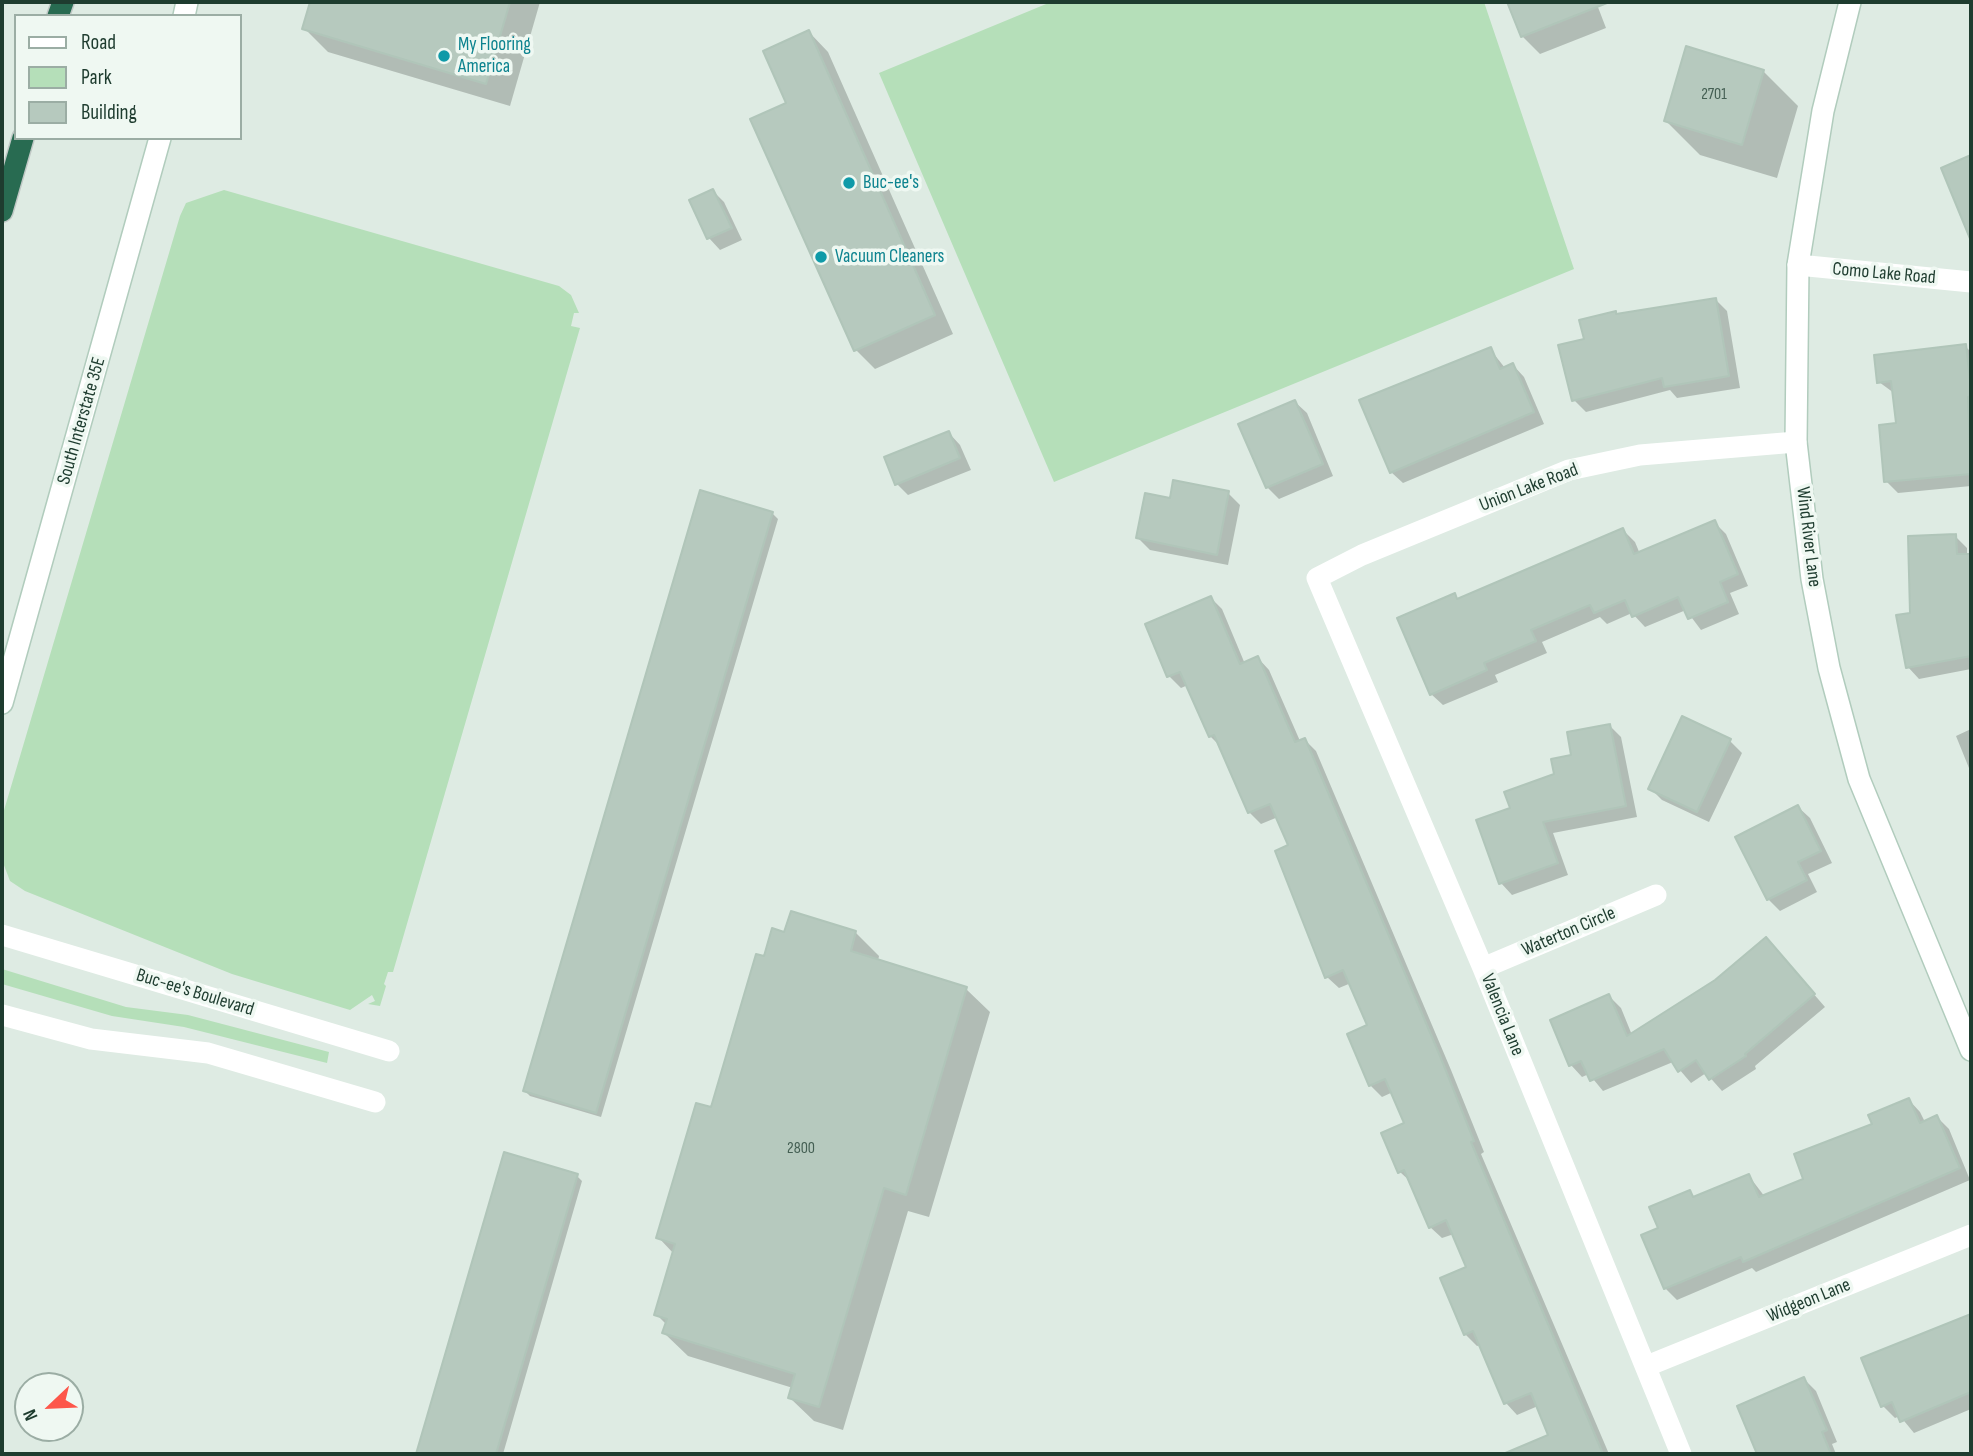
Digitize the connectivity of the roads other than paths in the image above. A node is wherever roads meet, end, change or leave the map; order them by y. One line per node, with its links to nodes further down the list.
1 (1850, 2): 5 (street, Wind River Lane)
2 (22, 140): 4 (highway)
3 (159, 140): 9 (street, South Interstate 35E)
4 (2, 211)
5 (1798, 265): 6 (street, Como Lake Road); 7 (street, Wind River Lane)
6 (1971, 282)
7 (1796, 442): 8 (street, Union Lake Road); 14 (street, Wind River Lane)
8 (1317, 578): 12 (street, Valencia Lane)
9 (2, 703)
10 (1656, 895): 12 (street, Waterton Circle)
11 (2, 935): 15 (street, Buc-ee's Boulevard)
12 (1483, 968): 18 (street, Valencia Lane)
13 (2, 1015): 16 (street)
14 (1971, 1049)
15 (389, 1052)
16 (375, 1102)
17 (1971, 1235): 18 (street, Widgeon Lane)
18 (1647, 1366): 19 (street, Valencia Lane)
19 (1681, 1454)

